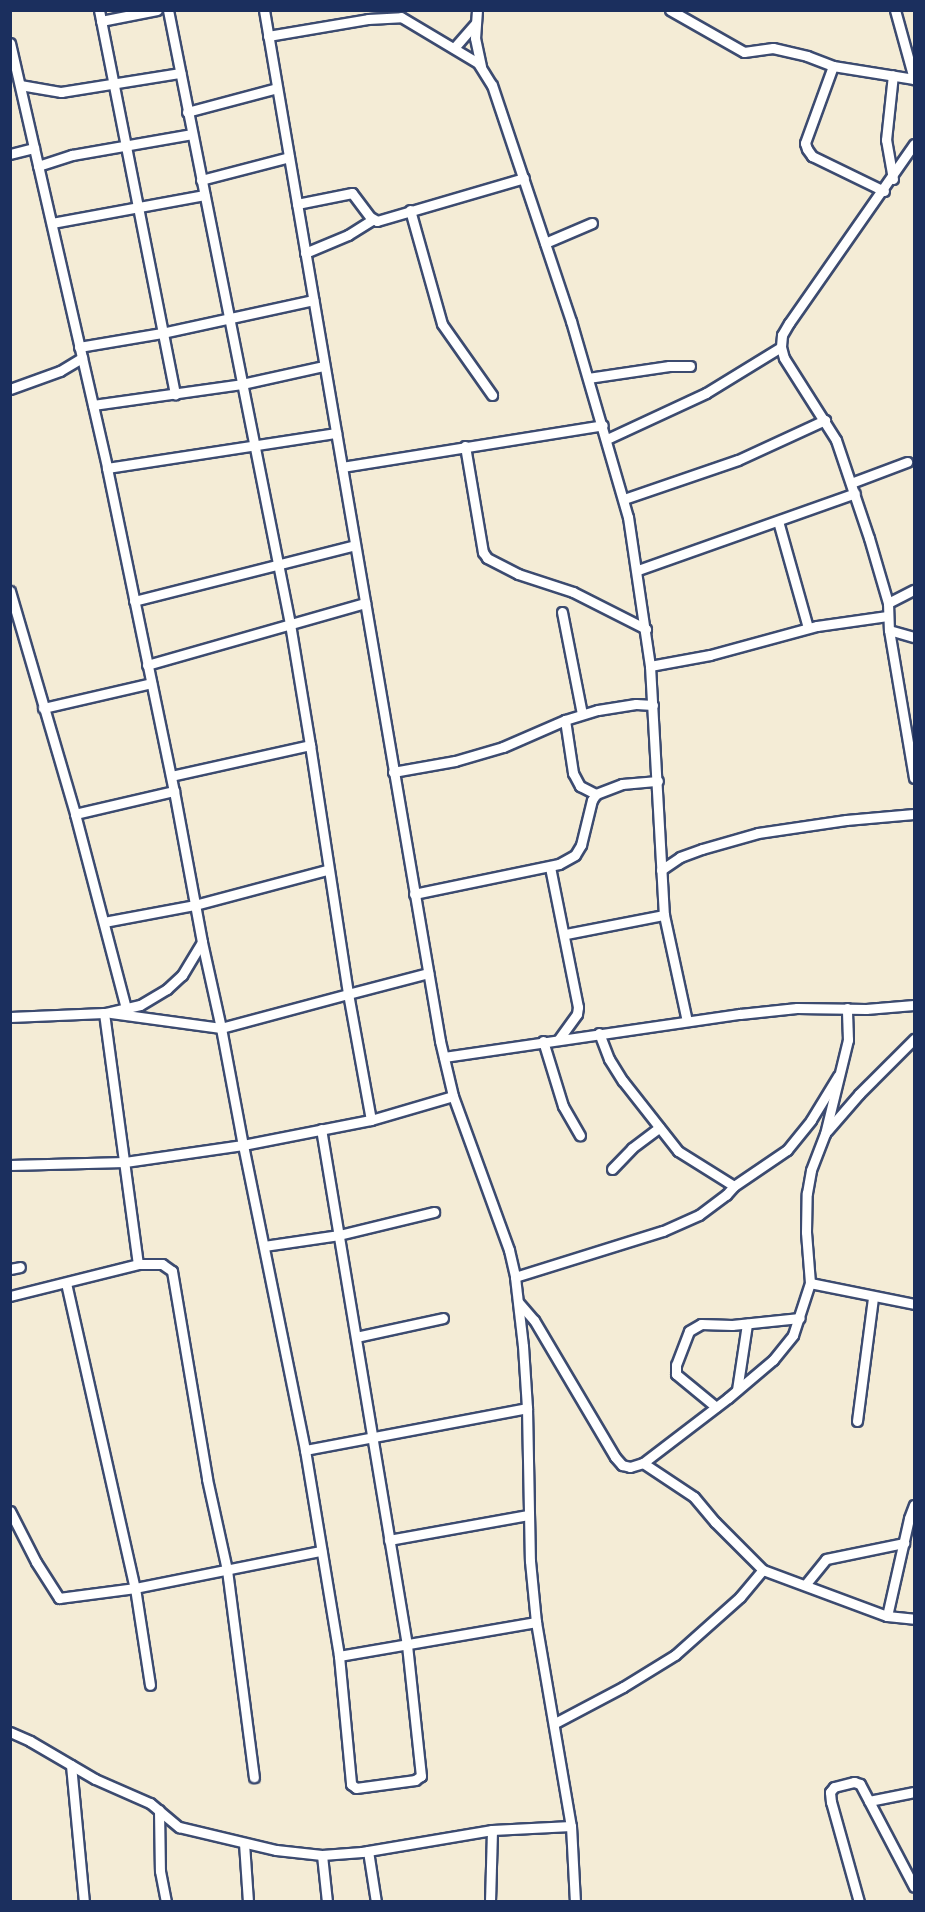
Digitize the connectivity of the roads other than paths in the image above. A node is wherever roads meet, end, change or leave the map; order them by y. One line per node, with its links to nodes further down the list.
1 (99, 10): 8 (street)
2 (157, 10): 8 (street)
3 (168, 10): 15 (street)
4 (264, 10): 10 (street)
5 (477, 10): 9 (street)
6 (894, 10): 17 (street)
7 (672, 11): 14 (street)
8 (101, 21): 19 (street)
9 (476, 23): 12 (street); 13 (street)
10 (268, 36): 12 (street); 20 (street)
11 (10, 44): 18 (street)
12 (454, 48): 13 (street)
13 (481, 66): 29 (street)
14 (833, 66): 16 (street); 32 (street)
15 (180, 73): 19 (street); 21 (street)
16 (892, 75): 17 (street); 30 (street)
17 (915, 79)
18 (16, 81): 19 (street); 24 (street)
19 (112, 84): 23 (street)
20 (277, 88): 21 (street); 27 (street)
21 (187, 112): 22 (street)
22 (192, 134): 23 (street); 31 (street)
23 (125, 144): 28 (street); 35 (street)
24 (34, 148): 26 (street); 28 (street)
25 (913, 150): 30 (street)
26 (10, 154)
27 (289, 157): 31 (street); 34 (street)
28 (38, 166): 38 (street)
29 (524, 178): 36 (street); 40 (street)
30 (892, 179): 32 (street)
31 (201, 180): 33 (street)
32 (884, 190): 46 (street)
33 (204, 195): 35 (street); 43 (street)
34 (297, 204): 37 (street); 41 (street)
35 (137, 208): 38 (street); 44 (street)
36 (411, 210): 37 (street); 54 (street)
37 (372, 220): 41 (street)
38 (52, 223): 45 (street)
39 (592, 223): 40 (street)
40 (545, 243): 50 (street)
41 (305, 253): 42 (street)
42 (313, 300): 43 (street); 48 (street)
43 (228, 319): 44 (street); 51 (street)
44 (162, 333): 45 (street); 53 (street)
45 (79, 347): 47 (street)
46 (781, 347): 56 (street); 59 (street)
47 (82, 358): 52 (street); 55 (street)
48 (324, 366): 51 (street); 58 (street)
49 (690, 366): 50 (street)
50 (588, 378): 57 (street)
51 (242, 384): 53 (street); 60 (street)
52 (10, 389)
53 (175, 395): 55 (street)
54 (492, 395)
55 (93, 405): 64 (street)
56 (825, 420): 65 (street); 67 (street)
57 (603, 425): 59 (street); 61 (street)
58 (336, 433): 60 (street); 63 (street)
59 (607, 439): 67 (street)
60 (254, 445): 64 (street); 70 (street)
61 (465, 446): 63 (street); 81 (street)
62 (907, 462): 65 (street)
63 (342, 467): 69 (street)
64 (107, 468): 74 (street)
65 (851, 483): 66 (street)
66 (855, 494): 68 (street); 76 (street)
67 (624, 499): 71 (street)
68 (778, 521): 71 (street); 80 (street)
69 (355, 545): 70 (street); 75 (street)
70 (277, 565): 74 (street); 79 (street)
71 (638, 570): 81 (street)
72 (915, 590): 76 (street)
73 (10, 591): 88 (street)
74 (134, 601): 84 (street)
75 (365, 603): 79 (street); 92 (street)
76 (888, 603): 78 (street)
77 (562, 612): 89 (street)
78 (887, 616): 80 (street); 82 (street)
79 (290, 624): 84 (street); 91 (street)
80 (808, 628): 85 (street)
81 (646, 629): 85 (street)
82 (889, 630): 83 (street); 94 (street)
83 (915, 637)
84 (147, 665): 86 (street)
85 (650, 666): 87 (street)
86 (151, 682): 88 (street); 93 (street)
87 (654, 705): 89 (street); 95 (street)
88 (43, 708): 98 (street)
89 (582, 714): 90 (street)
90 (565, 720): 92 (street); 97 (street)
91 (310, 745): 93 (street); 101 (street)
92 (393, 772): 103 (street)
93 (171, 776): 96 (street)
94 (915, 778)
95 (658, 781): 97 (street); 102 (street)
96 (174, 791): 98 (street); 104 (street)
97 (596, 794): 100 (street)
98 (75, 814): 106 (street)
99 (915, 814): 102 (street)
100 (550, 867): 103 (street); 107 (street)
101 (327, 870): 104 (street); 110 (street)
102 (661, 870): 105 (street)
103 (414, 894): 109 (street)
104 (195, 905): 106 (street); 108 (street)
105 (664, 915): 107 (street); 116 (street)
106 (104, 922): 112 (street)
107 (566, 934): 119 (street)
108 (202, 942): 112 (street); 117 (street)
109 (428, 973): 110 (street); 122 (street)
110 (348, 994): 117 (street); 125 (street)
111 (915, 1005): 113 (street)
112 (126, 1008): 114 (street)
113 (847, 1008): 116 (street); 123 (street)
114 (106, 1013): 115 (street); 117 (street); 131 (street)
115 (10, 1017)
116 (687, 1022): 118 (street)
117 (221, 1028): 130 (street)
118 (599, 1033): 119 (street); 126 (street)
119 (559, 1039): 121 (street)
120 (915, 1039): 128 (street)
121 (543, 1041): 122 (street); 129 (street)
122 (444, 1057): 124 (street)
123 (838, 1076): 128 (street); 134 (street)
124 (453, 1096): 125 (street); 139 (street)
125 (370, 1120): 127 (street)
126 (659, 1128): 133 (street); 134 (street)
127 (321, 1129): 130 (street); 136 (street)
128 (825, 1134): 141 (street)
129 (580, 1136)
130 (243, 1145): 131 (street); 137 (street)
131 (125, 1162): 132 (street); 138 (street)
132 (10, 1165)
133 (612, 1169)
134 (734, 1186): 139 (street)
135 (434, 1212): 136 (street)
136 (339, 1235): 137 (street); 149 (street)
137 (264, 1246): 155 (street)
138 (138, 1264): 140 (street); 163 (street)
139 (515, 1277): 144 (street)
140 (66, 1283): 142 (street); 166 (street)
141 (810, 1283): 143 (street); 147 (street)
142 (10, 1296)
143 (873, 1297): 145 (street); 153 (street)
144 (519, 1303): 152 (street); 156 (street)
145 (915, 1304)
146 (443, 1318): 149 (street)
147 (800, 1318): 148 (street); 150 (street)
148 (747, 1324): 150 (street); 151 (street)
149 (356, 1337): 154 (street)
150 (737, 1390): 151 (street)
151 (716, 1407): 156 (street)
152 (527, 1408): 154 (street); 159 (street)
153 (857, 1421)
154 (372, 1438): 155 (street); 160 (street)
155 (305, 1450): 162 (street)
156 (643, 1463): 164 (street)
157 (915, 1505): 161 (street)
158 (10, 1511): 166 (street)
159 (528, 1515): 160 (street); 169 (street)
160 (389, 1540): 170 (street)
161 (904, 1543): 165 (street); 167 (street)
162 (321, 1551): 163 (street); 171 (street)
163 (227, 1570): 166 (street); 176 (street)
164 (763, 1570): 165 (street); 173 (street)
165 (805, 1585): 167 (street)
166 (135, 1588): 172 (street)
167 (887, 1616): 168 (street)
168 (915, 1619)
169 (536, 1622): 170 (street); 173 (street)
170 (407, 1645): 171 (street); 171 (street)
171 (339, 1656)
172 (150, 1684)
173 (555, 1726): 180 (street)
174 (10, 1732): 175 (street)
175 (71, 1765): 179 (street); 186 (street)
176 (254, 1778)
177 (915, 1792): 178 (street)
178 (869, 1802): 185 (street); 193 (street)
179 (159, 1810): 182 (street); 187 (street)
180 (571, 1826): 181 (street); 192 (street)
181 (492, 1830): 183 (street); 191 (street)
182 (244, 1843): 184 (street); 188 (street)
183 (368, 1851): 184 (street); 190 (street)
184 (322, 1854): 189 (street)
185 (915, 1887)
186 (84, 1902)
187 (166, 1902)
188 (248, 1902)
189 (327, 1902)
190 (376, 1902)
191 (490, 1902)
192 (574, 1902)
193 (859, 1902)

